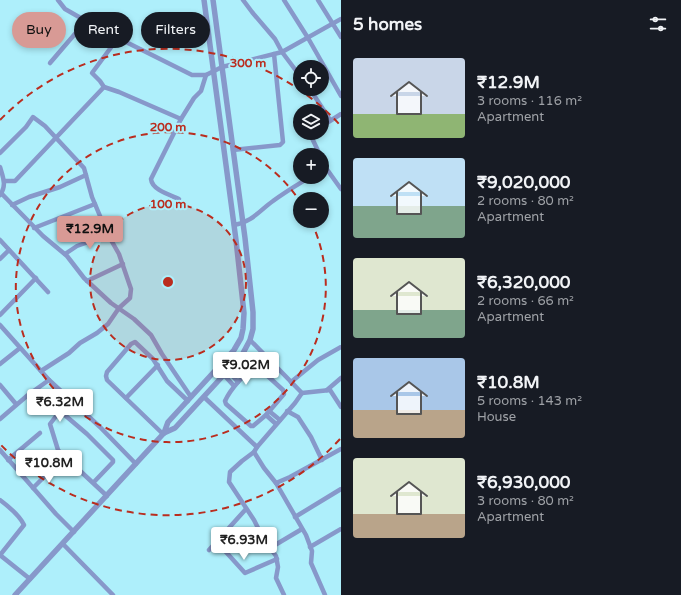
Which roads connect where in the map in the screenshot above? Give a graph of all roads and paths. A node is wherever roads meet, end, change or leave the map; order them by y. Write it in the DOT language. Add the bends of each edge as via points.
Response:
graph roads {
  1 [pos="58,0"];
  2 [pos="204,0"];
  3 [pos="213,0"];
  4 [pos="243,0"];
  5 [pos="284,0"];
  6 [pos="318,0"];
  7 [pos="74,14"];
  8 [pos="341,19"];
  9 [pos="333,24"];
  10 [pos="74,35"];
  11 [pos="341,37"];
  12 [pos="308,38"];
  13 [pos="133,46"];
  14 [pos="111,48"];
  15 [pos="282,52"];
  16 [pos="274,54"];
  17 [pos="50,63"];
  18 [pos="222,67"];
  19 [pos="293,67"];
  20 [pos="213,70"];
  21 [pos="206,75"];
  22 [pos="104,87"];
  23 [pos="315,96"];
  24 [pos="341,96"];
  25 [pos="341,114"];
  26 [pos="181,119"];
  27 [pos="330,120"];
  28 [pos="56,138"];
  29 [pos="233,150"];
  30 [pos="0,153"];
  31 [pos="0,167"];
  32 [pos="86,175"];
  33 [pos="329,175"];
  34 [pos="5,181"];
  35 [pos="299,184"];
  36 [pos="341,189"];
  37 [pos="1,195"];
  38 [pos="179,199"];
  39 [pos="95,204"];
  40 [pos="12,205"];
  41 [pos="243,223"];
  42 [pos="234,225"];
  43 [pos="34,228"];
  44 [pos="108,235"];
  45 [pos="0,240"];
  46 [pos="9,250"];
  47 [pos="65,254"];
  48 [pos="0,259"];
  49 [pos="122,264"];
  50 [pos="36,278"];
  51 [pos="87,280"];
  52 [pos="48,292"];
  53 [pos="119,308"];
  54 [pos="0,315"];
  55 [pos="1,327"];
  56 [pos="250,340"];
  57 [pos="341,347"];
  58 [pos="20,348"];
  59 [pos="0,364"];
  60 [pos="158,366"];
  61 [pos="41,371"];
  62 [pos="226,373"];
  63 [pos="341,378"];
  64 [pos="49,380"];
  65 [pos="238,382"];
  66 [pos="291,382"];
  67 [pos="0,385"];
  68 [pos="234,386"];
  69 [pos="327,391"];
  70 [pos="302,392"];
  71 [pos="204,397"];
  72 [pos="126,398"];
  73 [pos="190,399"];
  74 [pos="16,404"];
  75 [pos="341,407"];
  76 [pos="287,411"];
  77 [pos="267,413"];
  78 [pos="0,419"];
  79 [pos="278,422"];
  80 [pos="40,433"];
  81 [pos="164,434"];
  82 [pos="255,449"];
  83 [pos="341,449"];
  84 [pos="0,450"];
  85 [pos="8,460"];
  86 [pos="322,460"];
  87 [pos="136,464"];
  88 [pos="54,468"];
  89 [pos="93,483"];
  90 [pos="276,484"];
  91 [pos="33,488"];
  92 [pos="341,489"];
  93 [pos="107,496"];
  94 [pos="0,500"];
  95 [pos="246,509"];
  96 [pos="295,517"];
  97 [pos="302,529"];
  98 [pos="341,529"];
  99 [pos="74,532"];
  100 [pos="216,541"];
  101 [pos="63,544"];
  102 [pos="310,547"];
  103 [pos="270,548"];
  104 [pos="209,550"];
  105 [pos="0,555"];
  106 [pos="277,559"];
  107 [pos="30,579"];
  108 [pos="15,595"];
  109 [pos="113,595"];
  110 [pos="284,595"];
  111 [pos="325,595"];
  1 -- 7 [label="street" via="65,9"];
  2 -- 20 [label="street"];
  3 -- 18 [label="street"];
  4 -- 15 [label="street"];
  5 -- 12 [label="street"];
  6 -- 9 [label="street"];
  8 -- 9 [label="street"];
  9 -- 11 [label="street"];
  9 -- 12 [label="street"];
  10 -- 17 [label="street"];
  12 -- 15 [label="street"];
  12 -- 24 [label="street"];
  13 -- 21 [label="street" via="192,75"];
  14 -- 22 [label="street" via="92,73"];
  15 -- 16 [label="street"];
  15 -- 19 [label="street"];
  16 -- 18 [label="street"];
  16 -- 29 [label="street" via="283,142 280,145"];
  18 -- 20 [label="street"];
  18 -- 29 [label="street"];
  20 -- 21 [label="street"];
  20 -- 42 [label="street"];
  21 -- 26 [label="street" via="201,91"];
  22 -- 26 [label="street"];
  22 -- 28 [label="street"];
  23 -- 27 [label="street"];
  25 -- 27 [label="street"];
  26 -- 38 [label="street" via="151,179 154,187"];
  28 -- 30 [label="street" via="33,117"];
  28 -- 32 [label="street" via="84,168"];
  28 -- 34 [label="street" via="15,181"];
  29 -- 41 [label="street"];
  31 -- 34 [label="street"];
  32 -- 39 [label="street"];
  32 -- 40 [label="street"];
  33 -- 36 [label="street"];
  34 -- 37 [label="street"];
  35 -- 41 [label="street"];
  37 -- 40 [label="street"];
  39 -- 43 [label="street"];
  39 -- 44 [label="street"];
  40 -- 43 [label="street"];
  41 -- 42 [label="street"];
  41 -- 56 [label="street" via="253,312"];
  42 -- 73 [label="street" via="244,313 242,334 234,350"];
  43 -- 47 [label="street"];
  44 -- 47 [label="street" via="77,246"];
  44 -- 49 [label="street"];
  45 -- 46 [label="street"];
  46 -- 48 [label="street"];
  46 -- 50 [label="street"];
  47 -- 51 [label="street"];
  49 -- 51 [label="street"];
  49 -- 53 [label="street" via="130,289 130,298"];
  50 -- 52 [label="street"];
  50 -- 54 [label="street"];
  51 -- 53 [label="street"];
  53 -- 61 [label="street" via="108,324 97,333"];
  53 -- 73 [label="street" via="151,335"];
  55 -- 58 [label="street"];
  56 -- 62 [label="street" via="242,355"];
  56 -- 66 [label="street"];
  57 -- 66 [label="street" via="318,360"];
  58 -- 59 [label="street"];
  58 -- 61 [label="street"];
  60 -- 72 [label="street"];
  60 -- 72 [label="street" via="144,349 135,342 131,344 106,376"];
  60 -- 73 [label="street" via="168,381"];
  61 -- 64 [label="street"];
  62 -- 65 [label="street"];
  62 -- 68 [label="street"];
  62 -- 71 [label="street"];
  63 -- 69 [label="street"];
  64 -- 74 [label="street"];
  64 -- 87 [label="street"];
  65 -- 68 [label="street"];
  65 -- 77 [label="street" via="256,367 283,390 284,394"];
  66 -- 70 [label="street"];
  67 -- 74 [label="street"];
  68 -- 77 [label="street" via="225,400 226,404 251,426"];
  69 -- 70 [label="street"];
  69 -- 75 [label="street" via="330,390"];
  70 -- 76 [label="street"];
  71 -- 81 [label="street" via="175,428"];
  71 -- 82 [label="street"];
  72 -- 81 [label="street"];
  73 -- 81 [label="street" via="168,422"];
  74 -- 78 [label="street"];
  76 -- 79 [label="street"];
  76 -- 86 [label="street" via="298,418"];
  77 -- 79 [label="street"];
  79 -- 82 [label="street"];
  80 -- 85 [label="street"];
  81 -- 87 [label="street"];
  82 -- 90 [label="street" via="264,468"];
  82 -- 95 [label="street" via="230,472 230,482"];
  83 -- 86 [label="street"];
  84 -- 85 [label="street"];
  85 -- 91 [label="street"];
  86 -- 90 [label="street"];
  87 -- 93 [label="street"];
  88 -- 91 [label="street"];
  89 -- 89 [label="street" via="58,450 50,424 60,411 113,460"];
  89 -- 93 [label="street"];
  90 -- 96 [label="street"];
  91 -- 99 [label="street"];
  92 -- 96 [label="street"];
  93 -- 99 [label="street"];
  94 -- 105 [label="street" via="17,515 24,526"];
  95 -- 100 [label="street"];
  95 -- 103 [label="street"];
  96 -- 97 [label="street"];
  97 -- 102 [label="street"];
  97 -- 103 [label="street"];
  98 -- 102 [label="street"];
  99 -- 101 [label="street"];
  100 -- 104 [label="street"];
  100 -- 106 [label="street" via="245,573"];
  101 -- 107 [label="street"];
  101 -- 109 [label="street"];
  102 -- 111 [label="street" via="311,563"];
  103 -- 106 [label="street"];
  105 -- 107 [label="street"];
  106 -- 110 [label="street" via="276,578"];
  107 -- 108 [label="street"];
}
